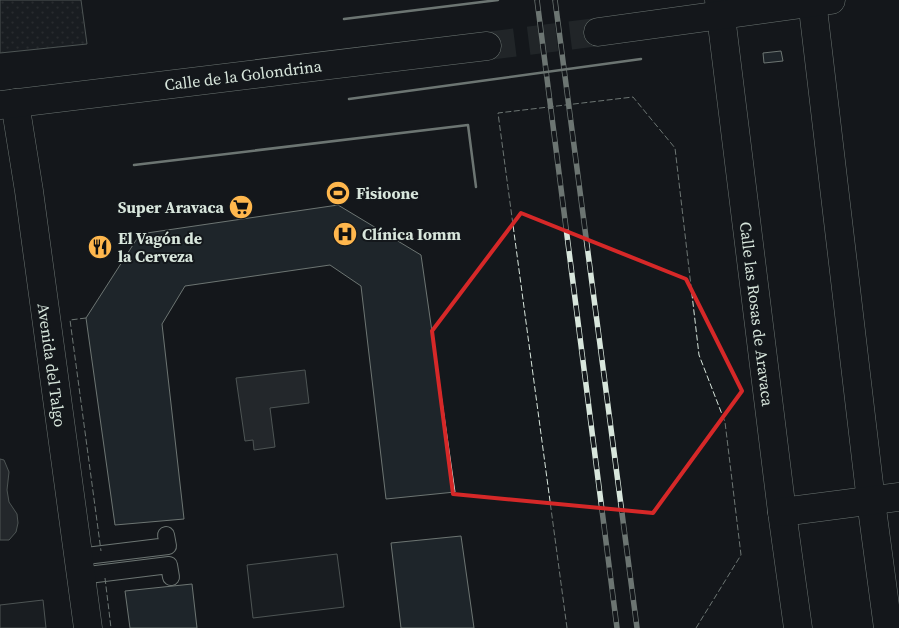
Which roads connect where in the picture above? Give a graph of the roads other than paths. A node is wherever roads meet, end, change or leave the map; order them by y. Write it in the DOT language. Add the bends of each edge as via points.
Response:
graph roads {
  1 [pos="818,1"];
  2 [pos="720,7"];
  3 [pos="598,32"];
  4 [pos="487,46"];
  5 [pos="8,104"];
  6 [pos="899,497"];
  7 [pos="871,501"];
  8 [pos="782,512"];
  9 [pos="166,536"];
  10 [pos="79,567"];
  11 [pos="170,577"];
  12 [pos="88,628"];
  13 [pos="798,628"];
  14 [pos="888,628"];
  1 -- 2 [label="street"];
  1 -- 7 [label="street"];
  2 -- 3 [label="street"];
  2 -- 8 [label="street, Calle las Rosas de Aravaca"];
  4 -- 5 [label="street, Calle de la Golondrina"];
  5 -- 10 [label="street, Avenida del Talgo" via="29,190"];
  6 -- 7 [label="street"];
  7 -- 8 [label="street"];
  7 -- 14 [label="street"];
  8 -- 13 [label="street, Calle las Rosas de Aravaca"];
  9 -- 10 [label="lane" via="168,546"];
  10 -- 11 [label="lane" via="169,565"];
  10 -- 12 [label="street, Avenida del Talgo"];
}
